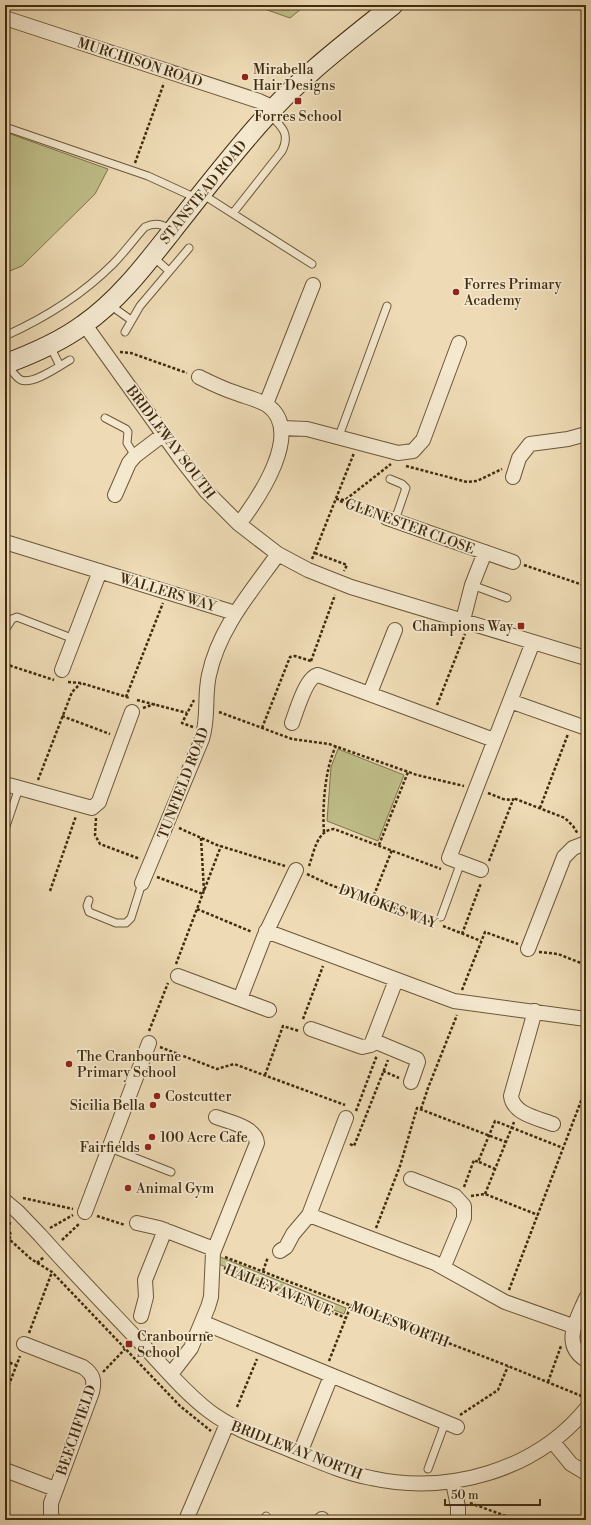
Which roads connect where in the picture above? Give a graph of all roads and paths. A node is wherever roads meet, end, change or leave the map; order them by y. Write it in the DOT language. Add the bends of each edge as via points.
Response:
graph roads {
  1 [pos="393,5"];
  2 [pos="5,18"];
  3 [pos="168,72"];
  4 [pos="271,111"];
  5 [pos="5,127"];
  6 [pos="133,171"];
  7 [pos="200,197"];
  8 [pos="233,213"];
  9 [pos="172,231"];
  10 [pos="189,248"];
  11 [pos="152,256"];
  12 [pos="312,264"];
  13 [pos="169,271"];
  14 [pos="313,286"];
  15 [pos="108,304"];
  16 [pos="387,306"];
  17 [pos="131,320"];
  18 [pos="85,325"];
  19 [pos="125,332"];
  20 [pos="5,336"];
  21 [pos="459,342"];
  22 [pos="49,345"];
  23 [pos="109,359"];
  24 [pos="70,360"];
  25 [pos="6,364"];
  26 [pos="60,366"];
  27 [pos="199,377"];
  28 [pos="266,404"];
  29 [pos="105,418"];
  30 [pos="282,428"];
  31 [pos="164,434"];
  32 [pos="586,434"];
  33 [pos="339,436"];
  34 [pos="358,442"];
  35 [pos="135,456"];
  36 [pos="519,458"];
  37 [pos="386,460"];
  38 [pos="400,464"];
  39 [pos="513,477"];
  40 [pos="390,479"];
  41 [pos="115,496"];
  42 [pos="336,499"];
  43 [pos="391,519"];
  44 [pos="239,524"];
  45 [pos="5,542"];
  46 [pos="484,552"];
  47 [pos="314,553"];
  48 [pos="278,554"];
  49 [pos="513,562"];
  50 [pos="308,570"];
  51 [pos="100,571"];
  52 [pos="344,572"];
  53 [pos="472,585"];
  54 [pos="586,586"];
  55 [pos="167,592"];
  56 [pos="336,592"];
  57 [pos="507,598"];
  58 [pos="235,614"];
  59 [pos="467,621"];
  60 [pos="5,630"];
  61 [pos="395,630"];
  62 [pos="74,639"];
  63 [pos="533,642"];
  64 [pos="586,658"];
  65 [pos="311,661"];
  66 [pos="5,664"];
  67 [pos="314,675"];
  68 [pos="62,678"];
  69 [pos="81,683"];
  70 [pos="370,693"];
  71 [pos="126,697"];
  72 [pos="510,701"];
  73 [pos="206,707"];
  74 [pos="132,712"];
  75 [pos="187,713"];
  76 [pos="62,716"];
  77 [pos="433,717"];
  78 [pos="292,723"];
  79 [pos="572,723"];
  80 [pos="262,728"];
  81 [pos="586,728"];
  82 [pos="122,738"];
  83 [pos="494,740"];
  84 [pos="336,746"];
  85 [pos="408,772"];
  86 [pos="5,784"];
  87 [pos="19,788"];
  88 [pos="476,788"];
  89 [pos="33,792"];
  90 [pos="85,807"];
  91 [pos="540,808"];
  92 [pos="168,823"];
  93 [pos="5,829"];
  94 [pos="324,832"];
  95 [pos="201,838"];
  96 [pos="584,843"];
  97 [pos="379,845"];
  98 [pos="221,846"];
  99 [pos="392,850"];
  100 [pos="459,868"];
  101 [pos="481,870"];
  102 [pos="301,872"];
  103 [pos="147,873"];
  104 [pos="50,891"];
  105 [pos="204,893"];
  106 [pos="89,900"];
  107 [pos="372,900"];
  108 [pos="197,909"];
  109 [pos="441,917"];
  110 [pos="485,932"];
  111 [pos="265,934"];
  112 [pos="481,941"];
  113 [pos="528,949"];
  114 [pos="328,954"];
  115 [pos="174,974"];
  116 [pos="396,980"];
  117 [pos="240,999"];
  118 [pos="460,1002"];
  119 [pos="269,1010"];
  120 [pos="536,1011"];
  121 [pos="586,1019"];
  122 [pos="311,1029"];
  123 [pos="149,1043"];
  124 [pos="382,1045"];
  125 [pos="265,1075"];
  126 [pos="411,1082"];
  127 [pos="586,1088"];
  128 [pos="421,1109"];
  129 [pos="519,1110"];
  130 [pos="352,1114"];
  131 [pos="216,1117"];
  132 [pos="553,1124"];
  133 [pos="512,1128"];
  134 [pos="489,1136"];
  135 [pos="338,1140"];
  136 [pos="506,1142"];
  137 [pos="110,1148"];
  138 [pos="563,1148"];
  139 [pos="478,1162"];
  140 [pos="495,1169"];
  141 [pos="171,1172"];
  142 [pos="411,1179"];
  143 [pos="484,1194"];
  144 [pos="460,1200"];
  145 [pos="5,1201"];
  146 [pos="18,1212"];
  147 [pos="85,1212"];
  148 [pos="309,1215"];
  149 [pos="538,1215"];
  150 [pos="5,1222"];
  151 [pos="137,1223"];
  152 [pos="9,1225"];
  153 [pos="33,1228"];
  154 [pos="165,1230"];
  155 [pos="9,1239"];
  156 [pos="371,1239"];
  157 [pos="5,1243"];
  158 [pos="59,1243"];
  159 [pos="280,1251"];
  160 [pos="213,1255"];
  161 [pos="44,1256"];
  162 [pos="37,1263"];
  163 [pos="444,1266"];
  164 [pos="586,1298"];
  165 [pos="505,1302"];
  166 [pos="351,1305"];
  167 [pos="141,1316"];
  168 [pos="346,1318"];
  169 [pos="209,1325"];
  170 [pos="573,1326"];
  171 [pos="560,1340"];
  172 [pos="24,1344"];
  173 [pos="262,1347"];
  174 [pos="125,1349"];
  175 [pos="586,1360"];
  176 [pos="5,1361"];
  177 [pos="16,1365"];
  178 [pos="508,1366"];
  179 [pos="171,1374"];
  180 [pos="328,1374"];
  181 [pos="94,1381"];
  182 [pos="548,1382"];
  183 [pos="586,1398"];
  184 [pos="238,1407"];
  185 [pos="586,1409"];
  186 [pos="227,1424"];
  187 [pos="450,1425"];
  188 [pos="221,1438"];
  189 [pos="553,1442"];
  190 [pos="300,1454"];
  191 [pos="428,1469"];
  192 [pos="5,1470"];
  193 [pos="586,1473"];
  194 [pos="453,1482"];
  195 [pos="55,1489"];
  196 [pos="456,1498"];
  197 [pos="53,1520"];
  198 [pos="186,1520"];
  199 [pos="458,1520"];
  200 [pos="517,1520"];
  1 -- 4 [label="street, STANSTEAD ROAD" via="317,67"];
  2 -- 3 [label="street, MURCHISON ROAD"];
  3 -- 4 [label="street, MURCHISON ROAD" via="259,101"];
  3 -- 6 [label="path"];
  4 -- 7 [label="street, STANSTEAD ROAD"];
  4 -- 8 [label="lane" via="283,129 286,143"];
  5 -- 6 [label="lane"];
  6 -- 7 [label="lane"];
  7 -- 8 [label="lane"];
  7 -- 9 [label="street, STANSTEAD ROAD"];
  8 -- 12 [label="lane" via="244,223"];
  9 -- 11 [label="street, STANSTEAD ROAD"];
  9 -- 20 [label="lane" via="158,224 145,227 113,264 80,293 48,315"];
  10 -- 13 [label="lane"];
  11 -- 13 [label="lane"];
  11 -- 15 [label="street, STANSTEAD ROAD"];
  13 -- 17 [label="lane" via="147,296"];
  14 -- 28 [label="street"];
  15 -- 17 [label="lane"];
  15 -- 18 [label="street, STANSTEAD ROAD"];
  16 -- 33 [label="lane"];
  17 -- 19 [label="lane"];
  18 -- 22 [label="street, STANSTEAD ROAD"];
  18 -- 23 [label="street, BRIDLEWAY SOUTH"];
  21 -- 34 [label="street" via="423,440 417,448 408,453 398,453"];
  22 -- 25 [label="street, STANSTEAD ROAD"];
  22 -- 26 [label="lane"];
  23 -- 27 [label="path" via="126,351"];
  23 -- 31 [label="street, BRIDLEWAY SOUTH"];
  24 -- 26 [label="lane"];
  25 -- 26 [label="lane" via="19,379 26,382 35,380"];
  27 -- 28 [label="street"];
  28 -- 30 [label="street" via="279,418"];
  29 -- 35 [label="lane" via="126,429 126,443"];
  30 -- 33 [label="street" via="307,429"];
  30 -- 44 [label="street" via="276,457 266,485"];
  31 -- 35 [label="street"];
  31 -- 44 [label="street, BRIDLEWAY SOUTH" via="206,491"];
  32 -- 36 [label="street" via="530,444"];
  33 -- 34 [label="street"];
  34 -- 42 [label="path, GLENESTER CLOSE"];
  35 -- 41 [label="street"];
  36 -- 38 [label="path" via="472,482 462,482"];
  36 -- 39 [label="street"];
  37 -- 42 [label="path" via="393,462 345,500"];
  40 -- 43 [label="lane" via="406,488"];
  42 -- 43 [label="path, GLENESTER CLOSE"];
  42 -- 47 [label="path, GLENESTER CLOSE"];
  43 -- 46 [label="street, GLENESTER CLOSE"];
  44 -- 48 [label="street, BRIDLEWAY SOUTH"];
  45 -- 51 [label="street, WALLERS WAY"];
  46 -- 49 [label="street, GLENESTER CLOSE"];
  46 -- 53 [label="street, GLENESTER CLOSE"];
  47 -- 50 [label="path, GLENESTER CLOSE"];
  47 -- 52 [label="path" via="347,565"];
  48 -- 50 [label="street, BRIDLEWAY SOUTH"];
  48 -- 58 [label="street, TUNFIELD ROAD"];
  49 -- 54 [label="path"];
  50 -- 59 [label="street, BRIDLEWAY SOUTH" via="351,587"];
  51 -- 55 [label="street, WALLERS WAY"];
  51 -- 62 [label="street"];
  53 -- 57 [label="lane"];
  53 -- 59 [label="street, GLENESTER CLOSE"];
  55 -- 58 [label="street, WALLERS WAY"];
  55 -- 71 [label="path"];
  56 -- 65 [label="path"];
  58 -- 73 [label="street, TUNFIELD ROAD" via="225,630 214,659 207,683"];
  59 -- 63 [label="street, BRIDLEWAY SOUTH"];
  59 -- 77 [label="path"];
  60 -- 62 [label="lane" via="12,619 17,617"];
  61 -- 70 [label="street"];
  62 -- 68 [label="street"];
  63 -- 64 [label="street, BRIDLEWAY SOUTH"];
  63 -- 72 [label="street"];
  65 -- 67 [label="path"];
  65 -- 80 [label="path" via="290,657"];
  66 -- 68 [label="path"];
  67 -- 70 [label="street" via="322,675"];
  67 -- 78 [label="street" via="306,687"];
  68 -- 69 [label="path"];
  69 -- 71 [label="path"];
  69 -- 76 [label="path" via="72,692"];
  70 -- 77 [label="street"];
  71 -- 75 [label="path"];
  72 -- 79 [label="street"];
  72 -- 83 [label="street"];
  73 -- 80 [label="path"];
  73 -- 92 [label="street, TUNFIELD ROAD" via="206,725 202,739"];
  74 -- 82 [label="street"];
  76 -- 82 [label="path"];
  76 -- 89 [label="path"];
  77 -- 83 [label="street"];
  79 -- 81 [label="street"];
  79 -- 91 [label="path"];
  80 -- 84 [label="path" via="292,739"];
  82 -- 90 [label="street" via="99,802"];
  83 -- 88 [label="street"];
  84 -- 85 [label="path"];
  84 -- 94 [label="path" via="329,764"];
  85 -- 88 [label="path"];
  85 -- 97 [label="path"];
  86 -- 87 [label="street"];
  87 -- 89 [label="street"];
  87 -- 93 [label="lane"];
  88 -- 91 [label="path" via="503,800 513,798"];
  88 -- 100 [label="street" via="449,858"];
  89 -- 90 [label="street"];
  90 -- 103 [label="path" via="97,821 95,835 100,844"];
  90 -- 104 [label="path"];
  91 -- 96 [label="path" via="568,820"];
  92 -- 95 [label="path, DYMOKES WAY"];
  92 -- 103 [label="street, TUNFIELD ROAD"];
  94 -- 97 [label="path" via="338,829"];
  94 -- 102 [label="path"];
  95 -- 98 [label="path, DYMOKES WAY"];
  95 -- 105 [label="path"];
  96 -- 113 [label="street" via="568,851 560,863"];
  97 -- 99 [label="path"];
  98 -- 102 [label="path, DYMOKES WAY"];
  98 -- 105 [label="path"];
  99 -- 100 [label="path"];
  99 -- 107 [label="path"];
  100 -- 101 [label="street"];
  100 -- 109 [label="lane"];
  102 -- 107 [label="path, DYMOKES WAY"];
  102 -- 111 [label="street"];
  103 -- 105 [label="path"];
  103 -- 106 [label="lane" via="131,918 126,923 116,923 89,912"];
  105 -- 108 [label="path"];
  107 -- 112 [label="path, DYMOKES WAY"];
  108 -- 111 [label="path"];
  108 -- 115 [label="path"];
  110 -- 112 [label="path"];
  111 -- 114 [label="street"];
  111 -- 117 [label="street"];
  112 -- 118 [label="path"];
  114 -- 116 [label="street"];
  114 -- 125 [label="path" via="299,1031 283,1026"];
  115 -- 117 [label="street"];
  115 -- 123 [label="path" via="144,1042"];
  116 -- 118 [label="street"];
  116 -- 124 [label="street"];
  117 -- 119 [label="street"];
  118 -- 120 [label="street"];
  118 -- 128 [label="path"];
  120 -- 121 [label="street"];
  120 -- 129 [label="street" via="511,1096 513,1104"];
  122 -- 124 [label="street" via="362,1047"];
  123 -- 125 [label="path" via="217,1069 234,1064"];
  123 -- 137 [label="street"];
  124 -- 126 [label="street" via="417,1059"];
  124 -- 130 [label="path"];
  124 -- 135 [label="path" via="354,1146"];
  125 -- 130 [label="path"];
  127 -- 138 [label="path"];
  128 -- 134 [label="path"];
  128 -- 156 [label="path" via="417,1108 400,1166"];
  129 -- 132 [label="street"];
  129 -- 133 [label="path"];
  130 -- 135 [label="street"];
  131 -- 160 [label="street" via="251,1132 257,1143"];
  133 -- 134 [label="path" via="495,1121"];
  133 -- 136 [label="path"];
  133 -- 138 [label="path"];
  134 -- 136 [label="path"];
  134 -- 139 [label="path"];
  135 -- 148 [label="street"];
  136 -- 140 [label="path"];
  137 -- 141 [label="lane"];
  137 -- 147 [label="street"];
  138 -- 149 [label="path"];
  139 -- 140 [label="path"];
  139 -- 144 [label="path" via="474,1160"];
  140 -- 143 [label="path"];
  142 -- 144 [label="street"];
  143 -- 144 [label="path"];
  143 -- 149 [label="path"];
  144 -- 163 [label="street" via="465,1209 464,1218"];
  145 -- 146 [label="street, BRIDLEWAY NORTH"];
  146 -- 152 [label="path"];
  146 -- 153 [label="street, BRIDLEWAY NORTH"];
  147 -- 153 [label="path" via="70,1216 57,1226 45,1230"];
  147 -- 158 [label="path" via="85,1217"];
  148 -- 156 [label="street"];
  148 -- 159 [label="street" via="286,1247"];
  149 -- 165 [label="path"];
  150 -- 152 [label="path"];
  151 -- 154 [label="street"];
  152 -- 155 [label="path"];
  153 -- 179 [label="street, BRIDLEWAY NORTH"];
  154 -- 160 [label="street"];
  154 -- 167 [label="street" via="145,1280 146,1297"];
  155 -- 157 [label="path"];
  155 -- 162 [label="path"];
  156 -- 163 [label="street"];
  160 -- 166 [label="path, MOLESWORTH"];
  160 -- 168 [label="path, HAILEY AVENUE"];
  160 -- 179 [label="street" via="208,1307 191,1348"];
  161 -- 162 [label="path"];
  162 -- 174 [label="path" via="52,1272"];
  163 -- 165 [label="street"];
  164 -- 170 [label="street"];
  165 -- 170 [label="street"];
  166 -- 168 [label="path"];
  166 -- 178 [label="path, MOLESWORTH"];
  168 -- 180 [label="path"];
  169 -- 173 [label="street"];
  170 -- 175 [label="street" via="574,1346"];
  171 -- 182 [label="path" via="561,1346"];
  172 -- 181 [label="street, BEECHFIELD" via="83,1367 89,1371"];
  173 -- 180 [label="street"];
  173 -- 184 [label="path"];
  174 -- 181 [label="path"];
  174 -- 188 [label="path" via="180,1406"];
  176 -- 177 [label="path"];
  178 -- 182 [label="path, MOLESWORTH"];
  178 -- 187 [label="path" via="498,1390"];
  179 -- 186 [label="street, BRIDLEWAY NORTH" via="193,1397"];
  180 -- 187 [label="street"];
  180 -- 190 [label="street"];
  181 -- 195 [label="street, BEECHFIELD"];
  182 -- 183 [label="path, MOLESWORTH"];
  185 -- 189 [label="street, BRIDLEWAY NORTH"];
  186 -- 188 [label="street"];
  186 -- 190 [label="street, BRIDLEWAY NORTH"];
  187 -- 191 [label="lane"];
  188 -- 198 [label="street"];
  189 -- 193 [label="street" via="571,1464"];
  189 -- 194 [label="street, BRIDLEWAY NORTH" via="513,1464"];
  190 -- 194 [label="street, BRIDLEWAY NORTH" via="354,1474 388,1482"];
  192 -- 195 [label="street, BEECHFIELD"];
  194 -- 196 [label="street"];
  195 -- 197 [label="street, BEECHFIELD" via="50,1510"];
  196 -- 199 [label="street"];
  196 -- 200 [label="path"];
}
